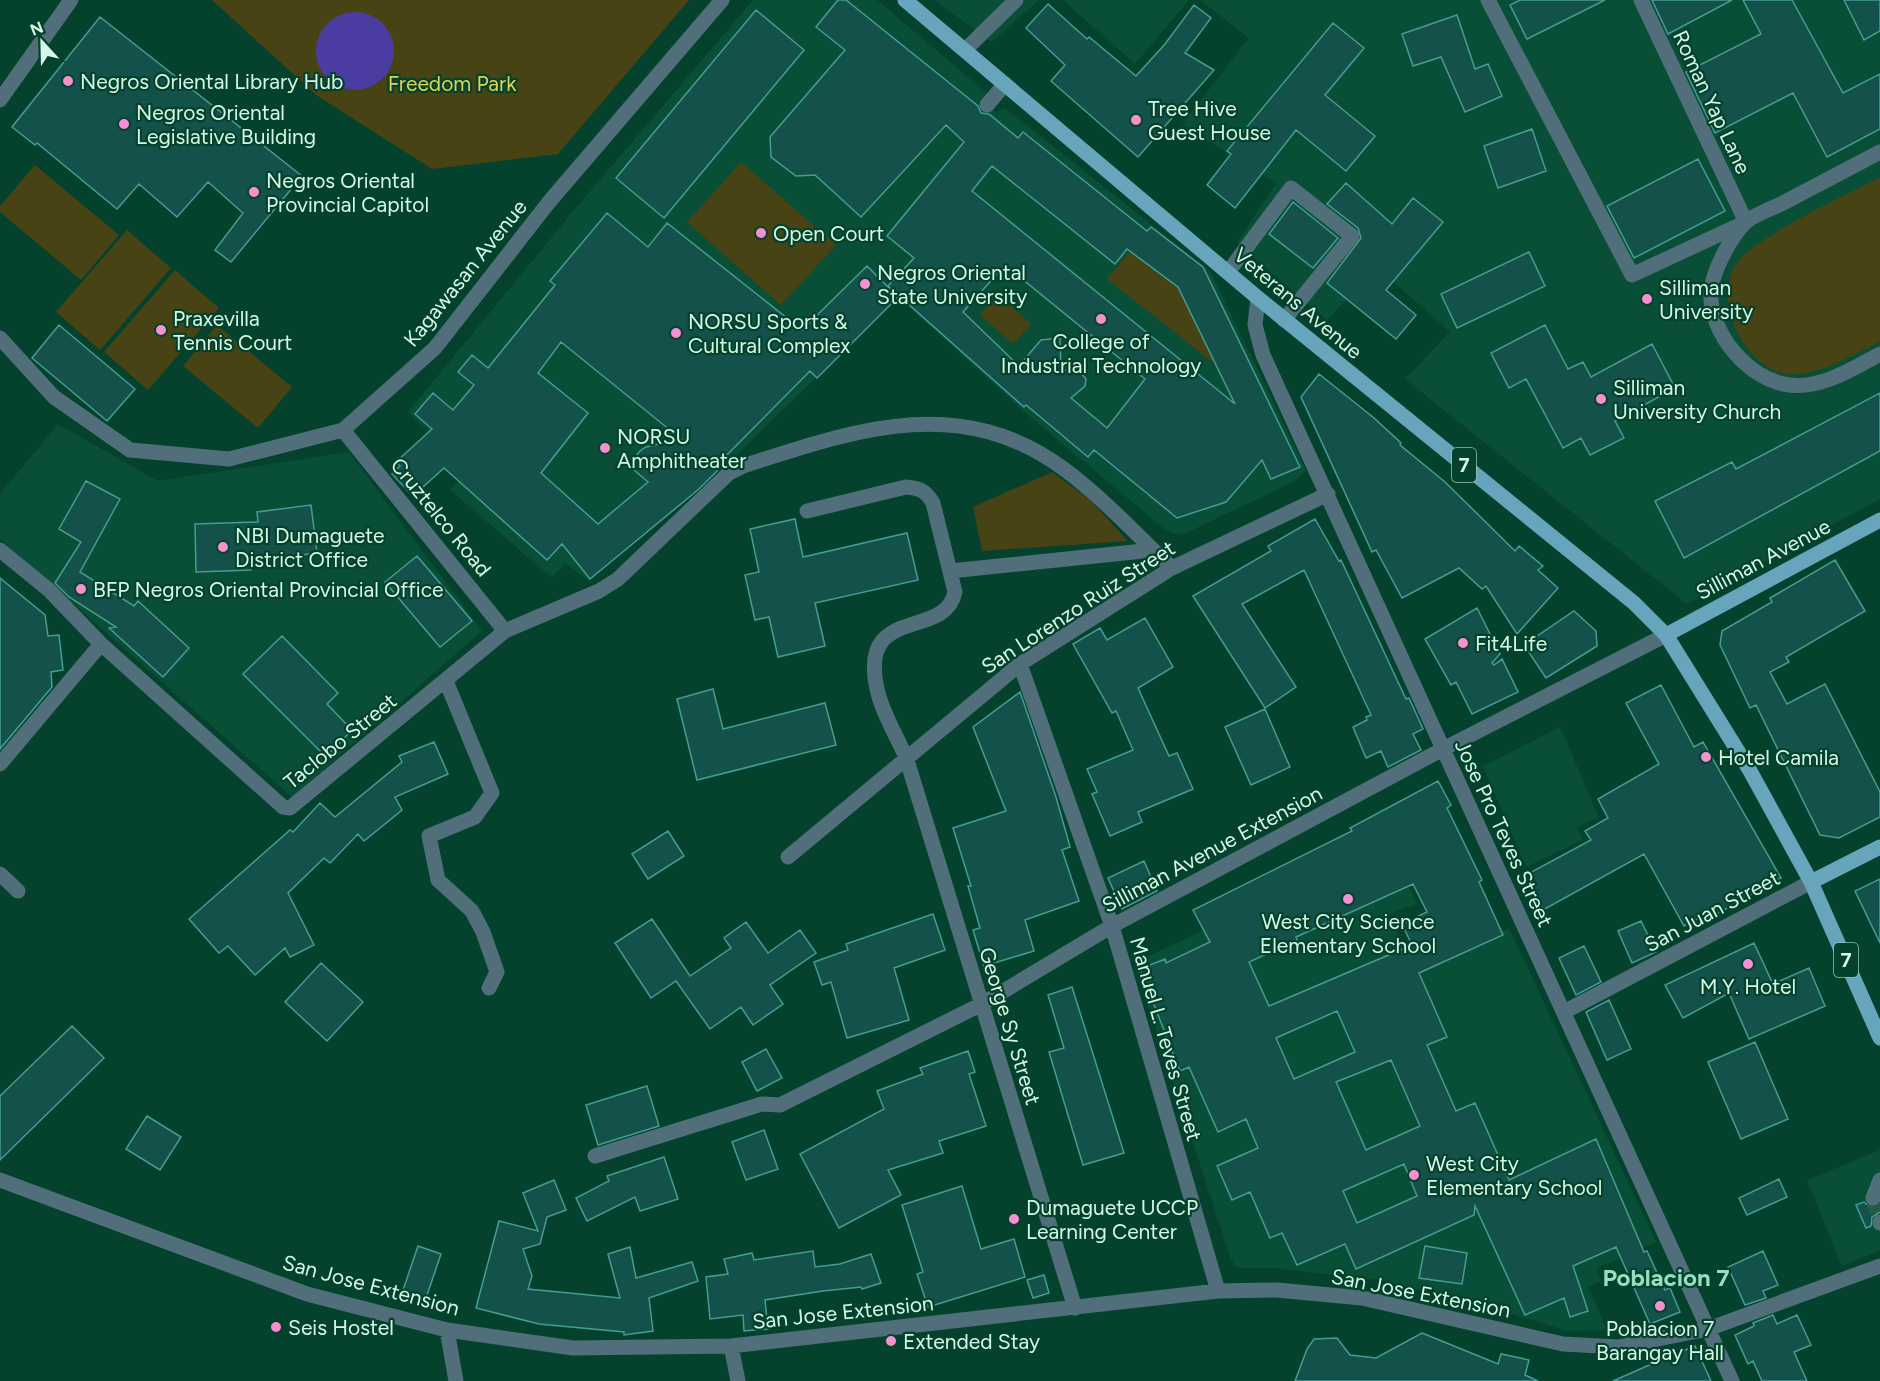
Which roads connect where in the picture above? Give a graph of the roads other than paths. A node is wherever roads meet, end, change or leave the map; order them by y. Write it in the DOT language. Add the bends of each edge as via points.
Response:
graph roads {
  1 [pos="71,0"];
  2 [pos="722,0"];
  3 [pos="905,0"];
  4 [pos="1016,0"];
  5 [pos="1488,0"];
  6 [pos="1641,0"];
  7 [pos="965,50"];
  8 [pos="1005,84"];
  9 [pos="0,100"];
  10 [pos="987,105"];
  11 [pos="1880,152"];
  12 [pos="1746,222"];
  13 [pos="1228,272"];
  14 [pos="1258,298"];
  15 [pos="1284,320"];
  16 [pos="0,338"];
  17 [pos="1880,354"];
  18 [pos="344,430"];
  19 [pos="1328,494"];
  20 [pos="807,511"];
  21 [pos="1880,520"];
  22 [pos="0,550"];
  23 [pos="1153,550"];
  24 [pos="1172,568"];
  25 [pos="950,572"];
  26 [pos="505,631"];
  27 [pos="1666,635"];
  28 [pos="101,644"];
  29 [pos="1020,664"];
  30 [pos="446,681"];
  31 [pos="1443,749"];
  32 [pos="906,757"];
  33 [pos="0,765"];
  34 [pos="1880,847"];
  35 [pos="788,856"];
  36 [pos="0,874"];
  37 [pos="1811,882"];
  38 [pos="18,891"];
  39 [pos="1112,926"];
  40 [pos="489,988"];
  41 [pos="982,1004"];
  42 [pos="1564,1012"];
  43 [pos="1879,1031"];
  44 [pos="595,1156"];
  45 [pos="0,1180"];
  46 [pos="1880,1180"];
  47 [pos="1873,1198"];
  48 [pos="1880,1266"];
  49 [pos="1218,1291"];
  50 [pos="1075,1308"];
  51 [pos="1708,1329"];
  52 [pos="447,1330"];
  53 [pos="731,1346"];
  54 [pos="456,1381"];
  55 [pos="738,1381"];
  56 [pos="1732,1381"];
  1 -- 9 [label="street"];
  2 -- 18 [label="street, Kagawasan Avenue" via="549,202 435,348"];
  3 -- 7 [label="main road, Veterans Avenue / 7"];
  4 -- 7 [label="street"];
  5 -- 12 [label="street" via="1632,275"];
  6 -- 12 [label="street, Roman Yap Lane"];
  7 -- 8 [label="main road, Veterans Avenue / 7"];
  8 -- 10 [label="street"];
  8 -- 13 [label="main road, Veterans Avenue / 7"];
  11 -- 12 [label="street"];
  12 -- 17 [label="street" via="1716,267 1711,292 1713,310 1728,344 1749,366 1767,378 1791,386 1838,376"];
  13 -- 14 [label="main road, Veterans Avenue / 7"];
  13 -- 15 [label="street" via="1291,188 1352,236"];
  14 -- 15 [label="main road, Veterans Avenue / 7"];
  14 -- 19 [label="street, Jose Pro Teves Street" via="1255,325 1263,355"];
  15 -- 27 [label="main road, Veterans Avenue / 7" via="1634,603"];
  16 -- 18 [label="street, Kagawasan Avenue" via="54,397 130,450 229,459"];
  18 -- 26 [label="street, Cruztelco Road"];
  19 -- 24 [label="street, San Lorenzo Ruiz Street"];
  19 -- 31 [label="street, Jose Pro Teves Street"];
  20 -- 25 [label="street, George Sy Street" via="906,487 917,488 927,493 933,503"];
  21 -- 27 [label="main road, Silliman Avenue"];
  22 -- 28 [label="street" via="50,590"];
  23 -- 24 [label="street, Taclobo Street"];
  23 -- 25 [label="street"];
  23 -- 26 [label="street, Taclobo Street" via="1065,470 1006,435 956,424 905,424 833,437 729,473 618,579"];
  24 -- 29 [label="street, San Lorenzo Ruiz Street"];
  25 -- 32 [label="street, George Sy Street" via="955,592 949,608 939,616 889,633 876,659 878,692"];
  26 -- 30 [label="street, Taclobo Street"];
  27 -- 31 [label="street, Silliman Avenue Extension"];
  27 -- 37 [label="main road, 7" via="1727,732"];
  28 -- 30 [label="street, Taclobo Street" via="283,807 290,808"];
  28 -- 33 [label="street"];
  29 -- 32 [label="street, San Lorenzo Ruiz Street"];
  29 -- 39 [label="street, Manuel L. Teves Street"];
  30 -- 40 [label="street" via="492,793 475,817 429,836 438,880 472,910 483,932 497,972"];
  31 -- 39 [label="street, Silliman Avenue Extension"];
  31 -- 42 [label="street, Jose Pro Teves Street"];
  32 -- 35 [label="street, San Lorenzo Ruiz Street"];
  32 -- 41 [label="street, George Sy Street"];
  34 -- 37 [label="main road, San Juan Street"];
  36 -- 38 [label="street"];
  37 -- 42 [label="street, San Juan Street"];
  37 -- 43 [label="main road, 7"];
  39 -- 41 [label="street, Silliman Avenue Extension"];
  39 -- 49 [label="street, Manuel L. Teves Street"];
  41 -- 44 [label="street, Silliman Avenue Extension" via="780,1105 762,1104"];
  41 -- 50 [label="street, George Sy Street"];
  42 -- 51 [label="street, Jose Pro Teves Street"];
  45 -- 52 [label="street, San Jose Extension" via="307,1294"];
  46 -- 47 [label="street"];
  48 -- 51 [label="street, San Jose Extension"];
  49 -- 50 [label="street, San Jose Extension"];
  49 -- 51 [label="street, San Jose Extension" via="1277,1290 1362,1298 1563,1344 1618,1347"];
  50 -- 53 [label="street, San Jose Extension"];
  51 -- 56 [label="street, Jose Pro Teves Street"];
  52 -- 53 [label="street, San Jose Extension" via="573,1348"];
  52 -- 54 [label="street"];
  53 -- 55 [label="street"];
}
